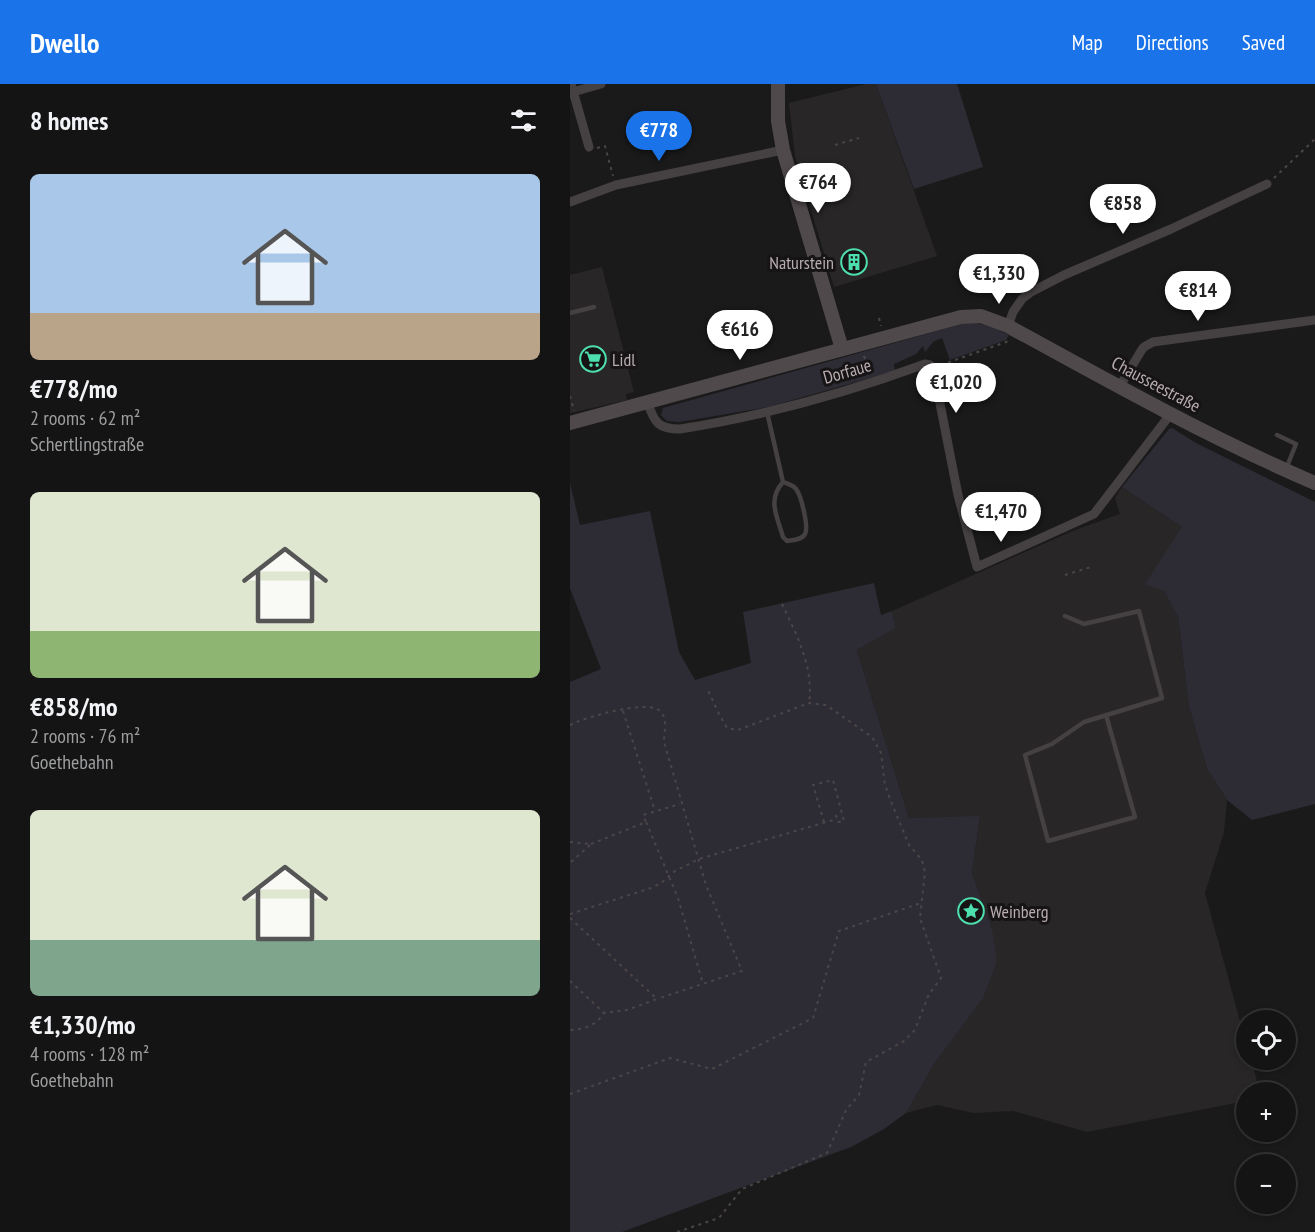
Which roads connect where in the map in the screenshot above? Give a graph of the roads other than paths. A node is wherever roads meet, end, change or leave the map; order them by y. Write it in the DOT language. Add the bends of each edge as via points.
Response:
graph roads {
  1 [pos="601,84"];
  2 [pos="778,84"];
  3 [pos="572,95"];
  4 [pos="589,147"];
  5 [pos="783,150"];
  6 [pos="1267,184"];
  7 [pos="570,202"];
  8 [pos="594,307"];
  9 [pos="570,313"];
  10 [pos="981,316"];
  11 [pos="1315,320"];
  12 [pos="1011,327"];
  13 [pos="842,349"];
  14 [pos="1120,386"];
  15 [pos="648,403"];
  16 [pos="767,411"];
  17 [pos="1170,412"];
  18 [pos="572,419"];
  19 [pos="1277,435"];
  20 [pos="1286,471"];
  21 [pos="783,482"];
  22 [pos="1315,483"];
  23 [pos="1065,616"];
  24 [pos="1106,715"];
  1 -- 3 [label="street"];
  2 -- 5 [label="street"];
  3 -- 4 [label="street"];
  5 -- 7 [label="street" via="615,185"];
  5 -- 13 [label="street"];
  6 -- 12 [label="street" via="1031,292 1013,312"];
  8 -- 9 [label="lane"];
  10 -- 12 [label="street, Chausseestraße"];
  10 -- 13 [label="street, Dorfaue" via="961,317"];
  11 -- 14 [label="street" via="1153,342 1140,351"];
  12 -- 14 [label="street, Chausseestraße"];
  13 -- 15 [label="street, Dorfaue"];
  14 -- 17 [label="street, Chausseestraße"];
  15 -- 16 [label="street, Dorfaue" via="659,425 667,429"];
  15 -- 18 [label="street, Dorfaue"];
  16 -- 17 [label="street, Dorfaue" via="930,365 977,567 1094,514"];
  16 -- 21 [label="lane"];
  17 -- 20 [label="street, Chausseestraße"];
  19 -- 20 [label="lane" via="1296,444"];
  20 -- 22 [label="street, Chausseestraße"];
  21 -- 21 [label="lane" via="794,486 800,495 806,527 801,538 787,541 773,498"];
  23 -- 24 [label="lane" via="1084,624 1139,611 1161,698"];
  24 -- 24 [label="lane" via="1084,722 1052,744 1025,755 1048,841 1135,817"];
}
